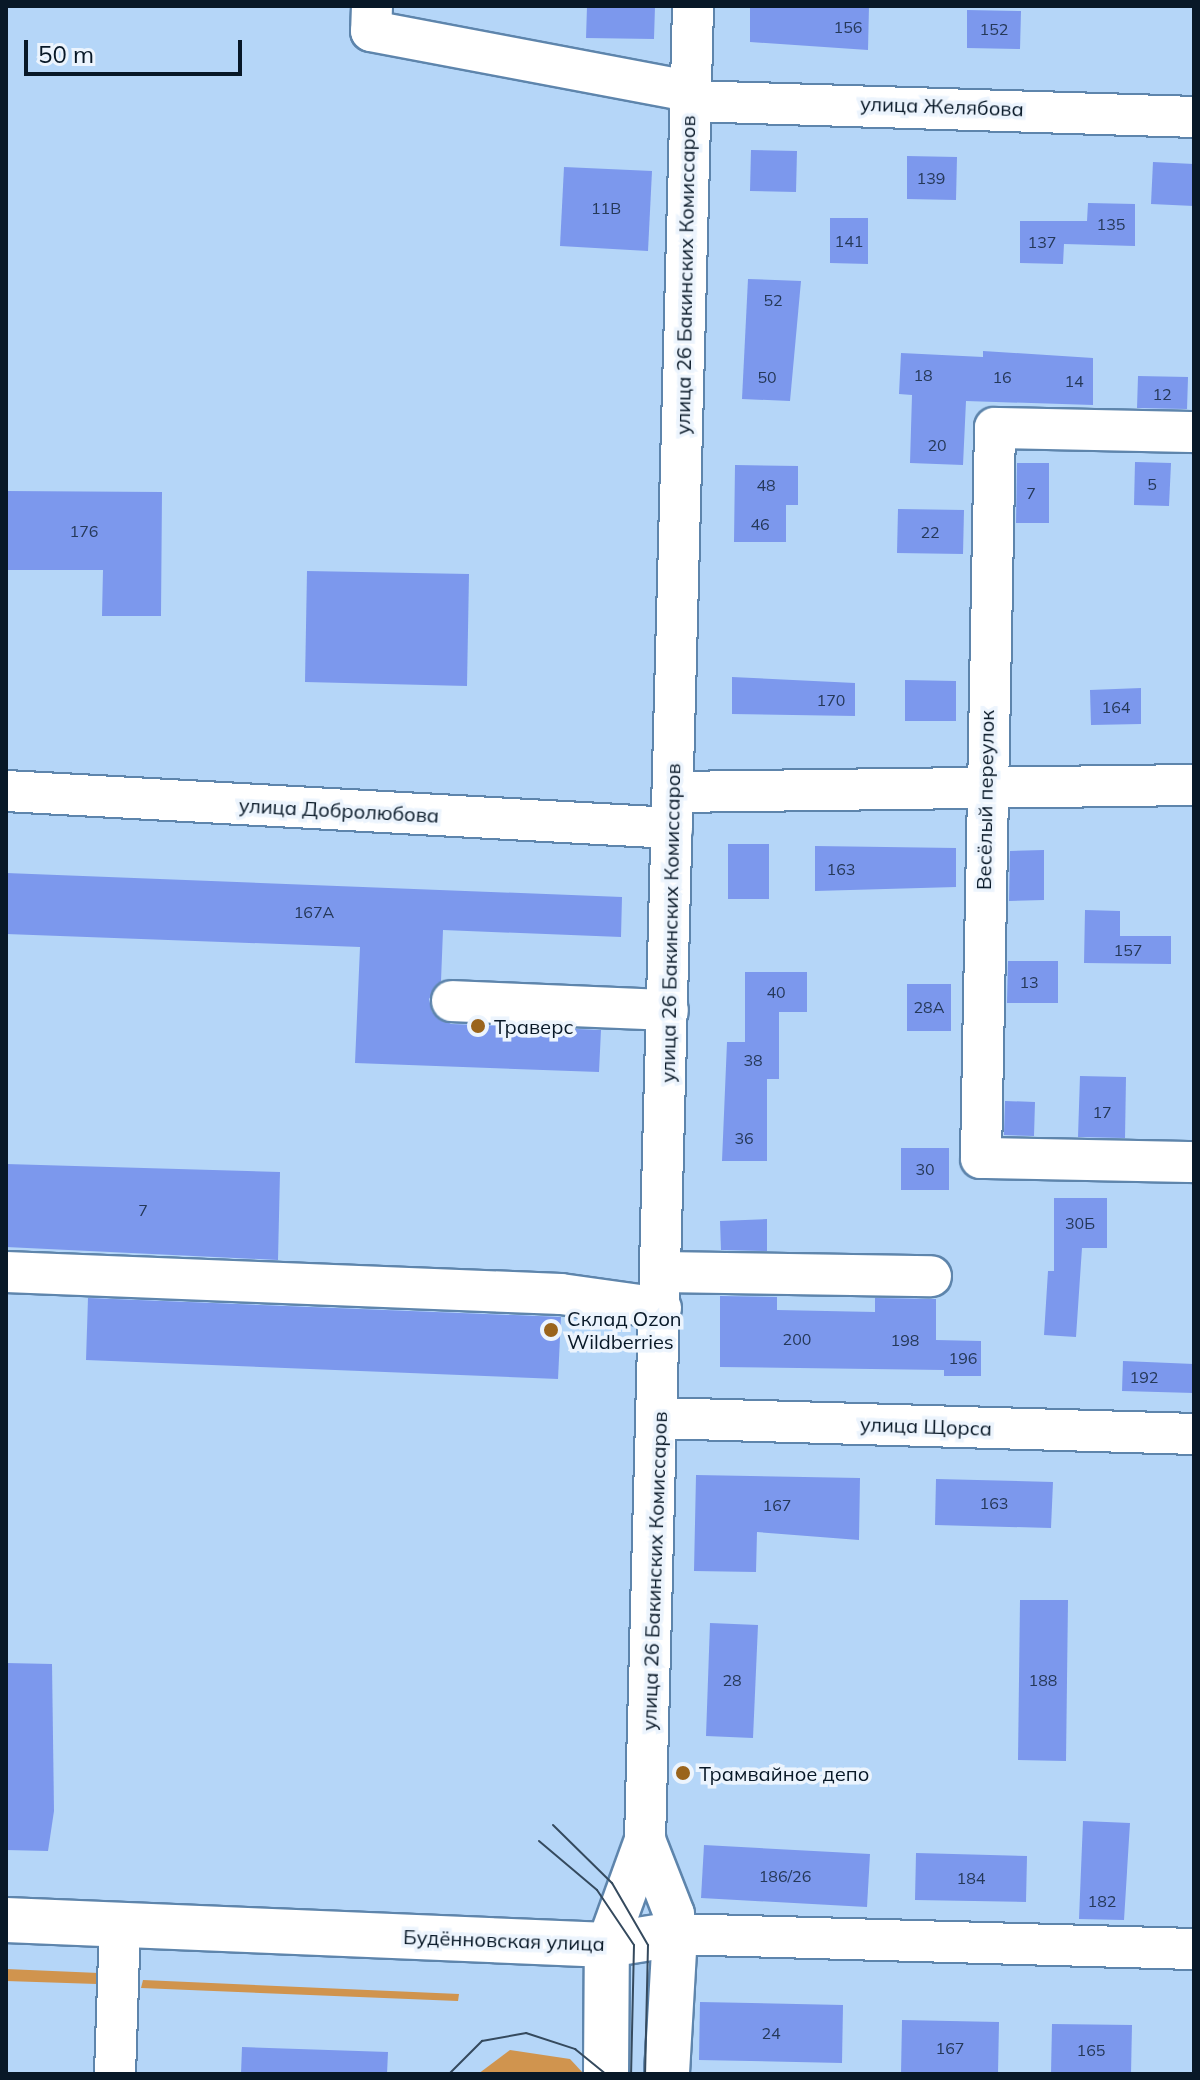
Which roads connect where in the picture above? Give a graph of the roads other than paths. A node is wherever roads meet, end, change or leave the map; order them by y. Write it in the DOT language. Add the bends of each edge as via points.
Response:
graph roads {
  1 [pos="372,6"];
  2 [pos="693,6"];
  3 [pos="690,96"];
  4 [pos="1194,117"];
  5 [pos="1194,432"];
  6 [pos="1194,785"];
  7 [pos="985,788"];
  8 [pos="6,791"];
  9 [pos="673,810"];
  10 [pos="452,1001"];
  11 [pos="668,1010"];
  12 [pos="1194,1162"];
  13 [pos="6,1272"];
  14 [pos="931,1276"];
  15 [pos="662,1290"];
  16 [pos="659,1418"];
  17 [pos="1194,1434"];
  18 [pos="645,1840"];
  19 [pos="6,1920"];
  20 [pos="120,1925"];
  21 [pos="675,1934"];
  22 [pos="607,1945"];
  23 [pos="1194,1949"];
  24 [pos="115,2074"];
  25 [pos="606,2074"];
  26 [pos="667,2074"];
  1 -- 3 [label="street, улица Желябова" via="371,31"];
  2 -- 3 [label="street, улица 26 Бакинских Комиссаров"];
  3 -- 4 [label="street, улица Желябова"];
  3 -- 9 [label="street, улица 26 Бакинских Комиссаров"];
  5 -- 7 [label="street, Весёлый переулок" via="995,428"];
  6 -- 7 [label="street, улица Добролюбова"];
  7 -- 9 [label="street, улица Добролюбова"];
  7 -- 12 [label="street, Весёлый переулок" via="981,1158"];
  8 -- 9 [label="street, улица Добролюбова"];
  9 -- 11 [label="street, улица 26 Бакинских Комиссаров"];
  10 -- 11 [label="street"];
  11 -- 15 [label="street, улица 26 Бакинских Комиссаров"];
  13 -- 15 [label="street" via="561,1294"];
  14 -- 15 [label="street"];
  15 -- 16 [label="street, улица 26 Бакинских Комиссаров"];
  16 -- 17 [label="street, улица Щорса"];
  16 -- 18 [label="street, улица 26 Бакинских Комиссаров"];
  18 -- 21 [label="street, улица 26 Бакинских Комиссаров" via="674,1914"];
  18 -- 22 [label="street, улица 26 Бакинских Комиссаров"];
  19 -- 20 [label="main road, Будённовская улица"];
  20 -- 22 [label="main road, Будённовская улица"];
  20 -- 24 [label="street"];
  21 -- 22 [label="main road, Будённовская улица"];
  21 -- 23 [label="street, Будённовская улица"];
  21 -- 26 [label="main road, улица 26 Бакинских Комиссаров"];
  22 -- 25 [label="main road, улица 26 Бакинских Комиссаров"];
}
